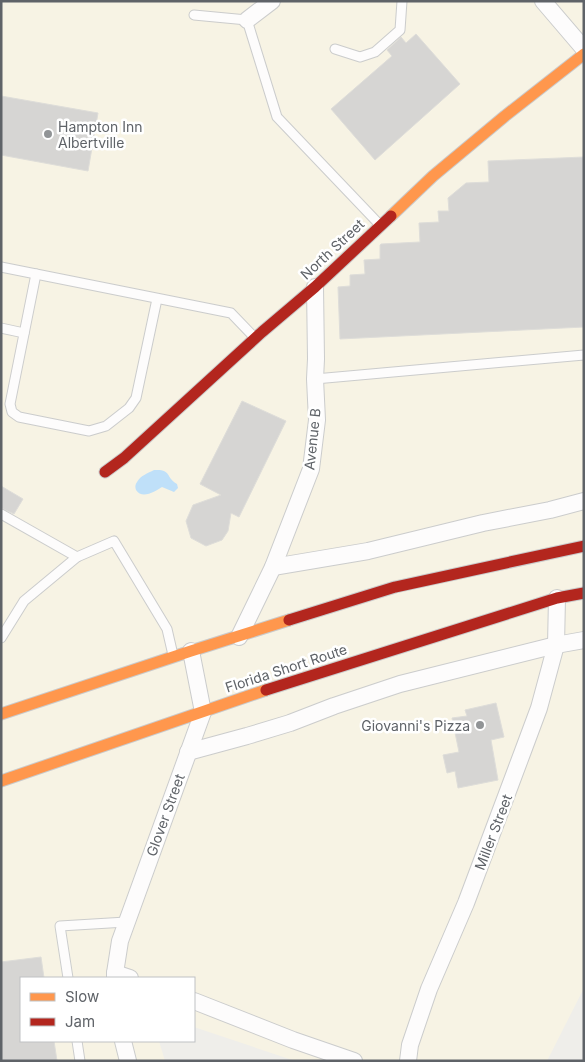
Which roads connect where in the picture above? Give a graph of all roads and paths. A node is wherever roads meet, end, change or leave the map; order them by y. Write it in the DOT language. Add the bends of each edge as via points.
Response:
graph roads {
  1 [pos="272,1"];
  2 [pos="402,1"];
  3 [pos="543,1"];
  4 [pos="194,15"];
  5 [pos="247,20"];
  6 [pos="335,49"];
  7 [pos="584,49"];
  8 [pos="584,54"];
  9 [pos="380,226"];
  10 [pos="1,268"];
  11 [pos="36,274"];
  12 [pos="315,286"];
  13 [pos="157,299"];
  14 [pos="1,328"];
  15 [pos="24,333"];
  16 [pos="255,338"];
  17 [pos="584,356"];
  18 [pos="315,379"];
  19 [pos="105,472"];
  20 [pos="584,501"];
  21 [pos="1,514"];
  22 [pos="584,546"];
  23 [pos="77,557"];
  24 [pos="272,567"];
  25 [pos="584,592"];
  26 [pos="557,598"];
  27 [pos="239,637"];
  28 [pos="1,638"];
  29 [pos="584,640"];
  30 [pos="556,645"];
  31 [pos="192,652"];
  32 [pos="174,657"];
  33 [pos="203,712"];
  34 [pos="1,714"];
  35 [pos="188,752"];
  36 [pos="1,781"];
  37 [pos="126,922"];
  38 [pos="120,976"];
  39 [pos="68,977"];
  40 [pos="195,1001"];
  41 [pos="77,1042"];
  42 [pos="123,1042"];
  43 [pos="80,1061"];
  44 [pos="128,1061"];
  45 [pos="354,1061"];
  46 [pos="408,1061"];
  1 -- 5 [label="street"];
  2 -- 6 [label="lane" via="400,30 375,52 360,57"];
  3 -- 7 [label="street"];
  4 -- 5 [label="lane"];
  5 -- 9 [label="lane" via="277,117"];
  8 -- 9 [label="main road, North Street" via="433,176"];
  9 -- 12 [label="main road, North Street"];
  10 -- 11 [label="lane"];
  11 -- 13 [label="lane"];
  11 -- 15 [label="lane"];
  12 -- 16 [label="main road, North Street"];
  12 -- 18 [label="street, Avenue B"];
  13 -- 15 [label="lane" via="136,398 129,408 106,426 89,431 12,412 10,404"];
  13 -- 16 [label="lane" via="231,313"];
  14 -- 15 [label="lane"];
  16 -- 19 [label="main road, North Street"];
  17 -- 18 [label="lane"];
  18 -- 24 [label="street, Avenue B" via="317,420 311,469"];
  20 -- 24 [label="street" via="368,551"];
  21 -- 23 [label="lane"];
  22 -- 27 [label="main road" via="395,587"];
  23 -- 28 [label="lane" via="24,601"];
  23 -- 32 [label="lane" via="114,541 167,629"];
  24 -- 27 [label="street, Avenue B"];
  25 -- 26 [label="main road, Florida Short Route"];
  26 -- 30 [label="street, Miller Street"];
  26 -- 33 [label="main road, Florida Short Route" via="299,678"];
  27 -- 31 [label="main road"];
  29 -- 30 [label="street"];
  30 -- 35 [label="street" via="400,684 290,723"];
  30 -- 46 [label="street, Miller Street" via="524,751 429,989 410,1045"];
  31 -- 32 [label="main road"];
  31 -- 33 [label="street"];
  32 -- 34 [label="main road"];
  33 -- 35 [label="street, Glover Street"];
  33 -- 36 [label="main road, Florida Short Route"];
  35 -- 37 [label="street, Glover Street"];
  37 -- 38 [label="street, Glover Street" via="120,941"];
  37 -- 39 [label="lane" via="60,926"];
  40 -- 45 [label="street"];
  41 -- 43 [label="lane"];
  42 -- 44 [label="street"];
}
